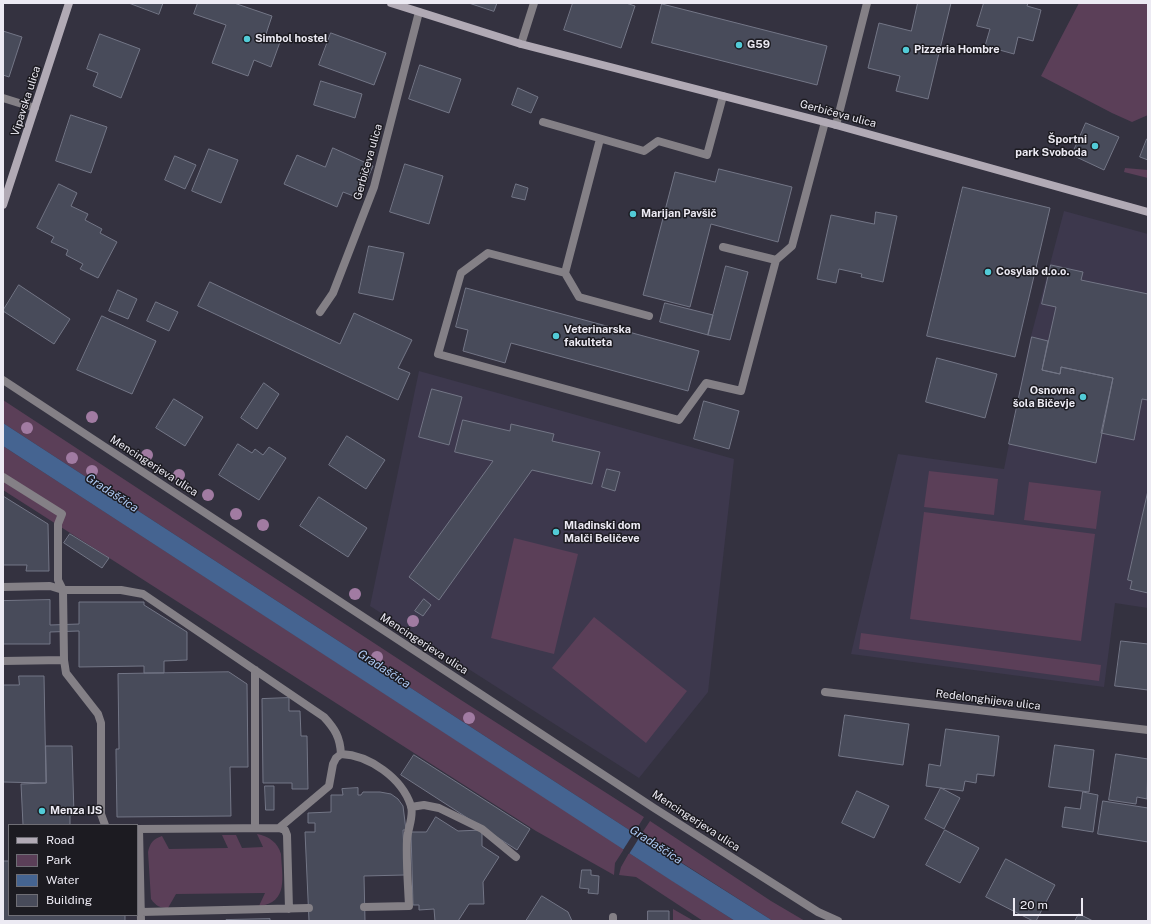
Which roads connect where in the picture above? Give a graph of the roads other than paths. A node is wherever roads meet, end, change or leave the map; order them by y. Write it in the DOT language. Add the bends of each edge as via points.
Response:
graph roads {
  1 [pos="69,3"];
  2 [pos="391,3"];
  3 [pos="534,3"];
  4 [pos="867,3"];
  5 [pos="419,12"];
  6 [pos="521,44"];
  7 [pos="723,96"];
  8 [pos="3,98"];
  9 [pos="35,108"];
  10 [pos="543,122"];
  11 [pos="825,122"];
  12 [pos="836,125"];
  13 [pos="600,139"];
  14 [pos="3,205"];
  15 [pos="1148,212"];
  16 [pos="723,247"];
  17 [pos="776,260"];
  18 [pos="565,273"];
  19 [pos="320,312"];
  20 [pos="649,316"];
  21 [pos="3,380"];
  22 [pos="3,477"];
  23 [pos="3,587"];
  24 [pos="63,590"];
  25 [pos="64,660"];
  26 [pos="3,661"];
  27 [pos="255,670"];
  28 [pos="825,692"];
  29 [pos="1148,730"];
  30 [pos="341,754"];
  31 [pos="411,807"];
  32 [pos="105,824"];
  33 [pos="255,828"];
  34 [pos="279,828"];
  35 [pos="138,829"];
  36 [pos="516,857"];
  37 [pos="364,907"];
  38 [pos="309,908"];
  39 [pos="289,909"];
  40 [pos="141,912"];
  41 [pos="141,921"];
  42 [pos="838,921"];
  1 -- 9 [label="street, Vipavska ulica"];
  2 -- 5 [label="street, Gerbičeva ulica"];
  3 -- 6 [label="street"];
  4 -- 12 [label="street"];
  5 -- 6 [label="street, Gerbičeva ulica"];
  5 -- 19 [label="street, Gerbičeva ulica" via="374,187 332,293"];
  6 -- 7 [label="street, Gerbičeva ulica"];
  7 -- 11 [label="street, Gerbičeva ulica"];
  7 -- 13 [label="street" via="706,155 658,141 644,151"];
  8 -- 9 [label="street"];
  9 -- 14 [label="street, Vipavska ulica"];
  10 -- 13 [label="street"];
  11 -- 12 [label="street, Gerbičeva ulica"];
  11 -- 17 [label="street" via="792,246"];
  12 -- 15 [label="street, Gerbičeva ulica"];
  13 -- 18 [label="street"];
  16 -- 17 [label="street"];
  17 -- 18 [label="street" via="742,391 706,383 679,420 438,354 461,273 488,253"];
  18 -- 20 [label="street" via="579,297"];
  21 -- 42 [label="street, Mencingerjeva ulica" via="647,803 818,912"];
  22 -- 24 [label="street" via="62,514 58,524 58,580"];
  23 -- 24 [label="street" via="50,586"];
  24 -- 25 [label="street"];
  24 -- 27 [label="street" via="121,590 143,594"];
  25 -- 26 [label="street"];
  25 -- 32 [label="street" via="66,673 100,718 101,814"];
  27 -- 30 [label="street" via="324,717 335,730"];
  27 -- 33 [label="street"];
  28 -- 29 [label="street, Redelonghijeva ulica"];
  30 -- 31 [label="street" via="357,756 379,767 401,788"];
  30 -- 34 [label="street" via="333,764 329,786"];
  31 -- 36 [label="street" via="424,805 439,808 482,829"];
  31 -- 37 [label="street" via="407,838 408,906"];
  33 -- 34 [label="street"];
  33 -- 35 [label="street"];
  34 -- 39 [label="street" via="285,830 287,835"];
  35 -- 40 [label="street"];
  38 -- 39 [label="street"];
  39 -- 40 [label="street"];
  40 -- 41 [label="street"];
}
